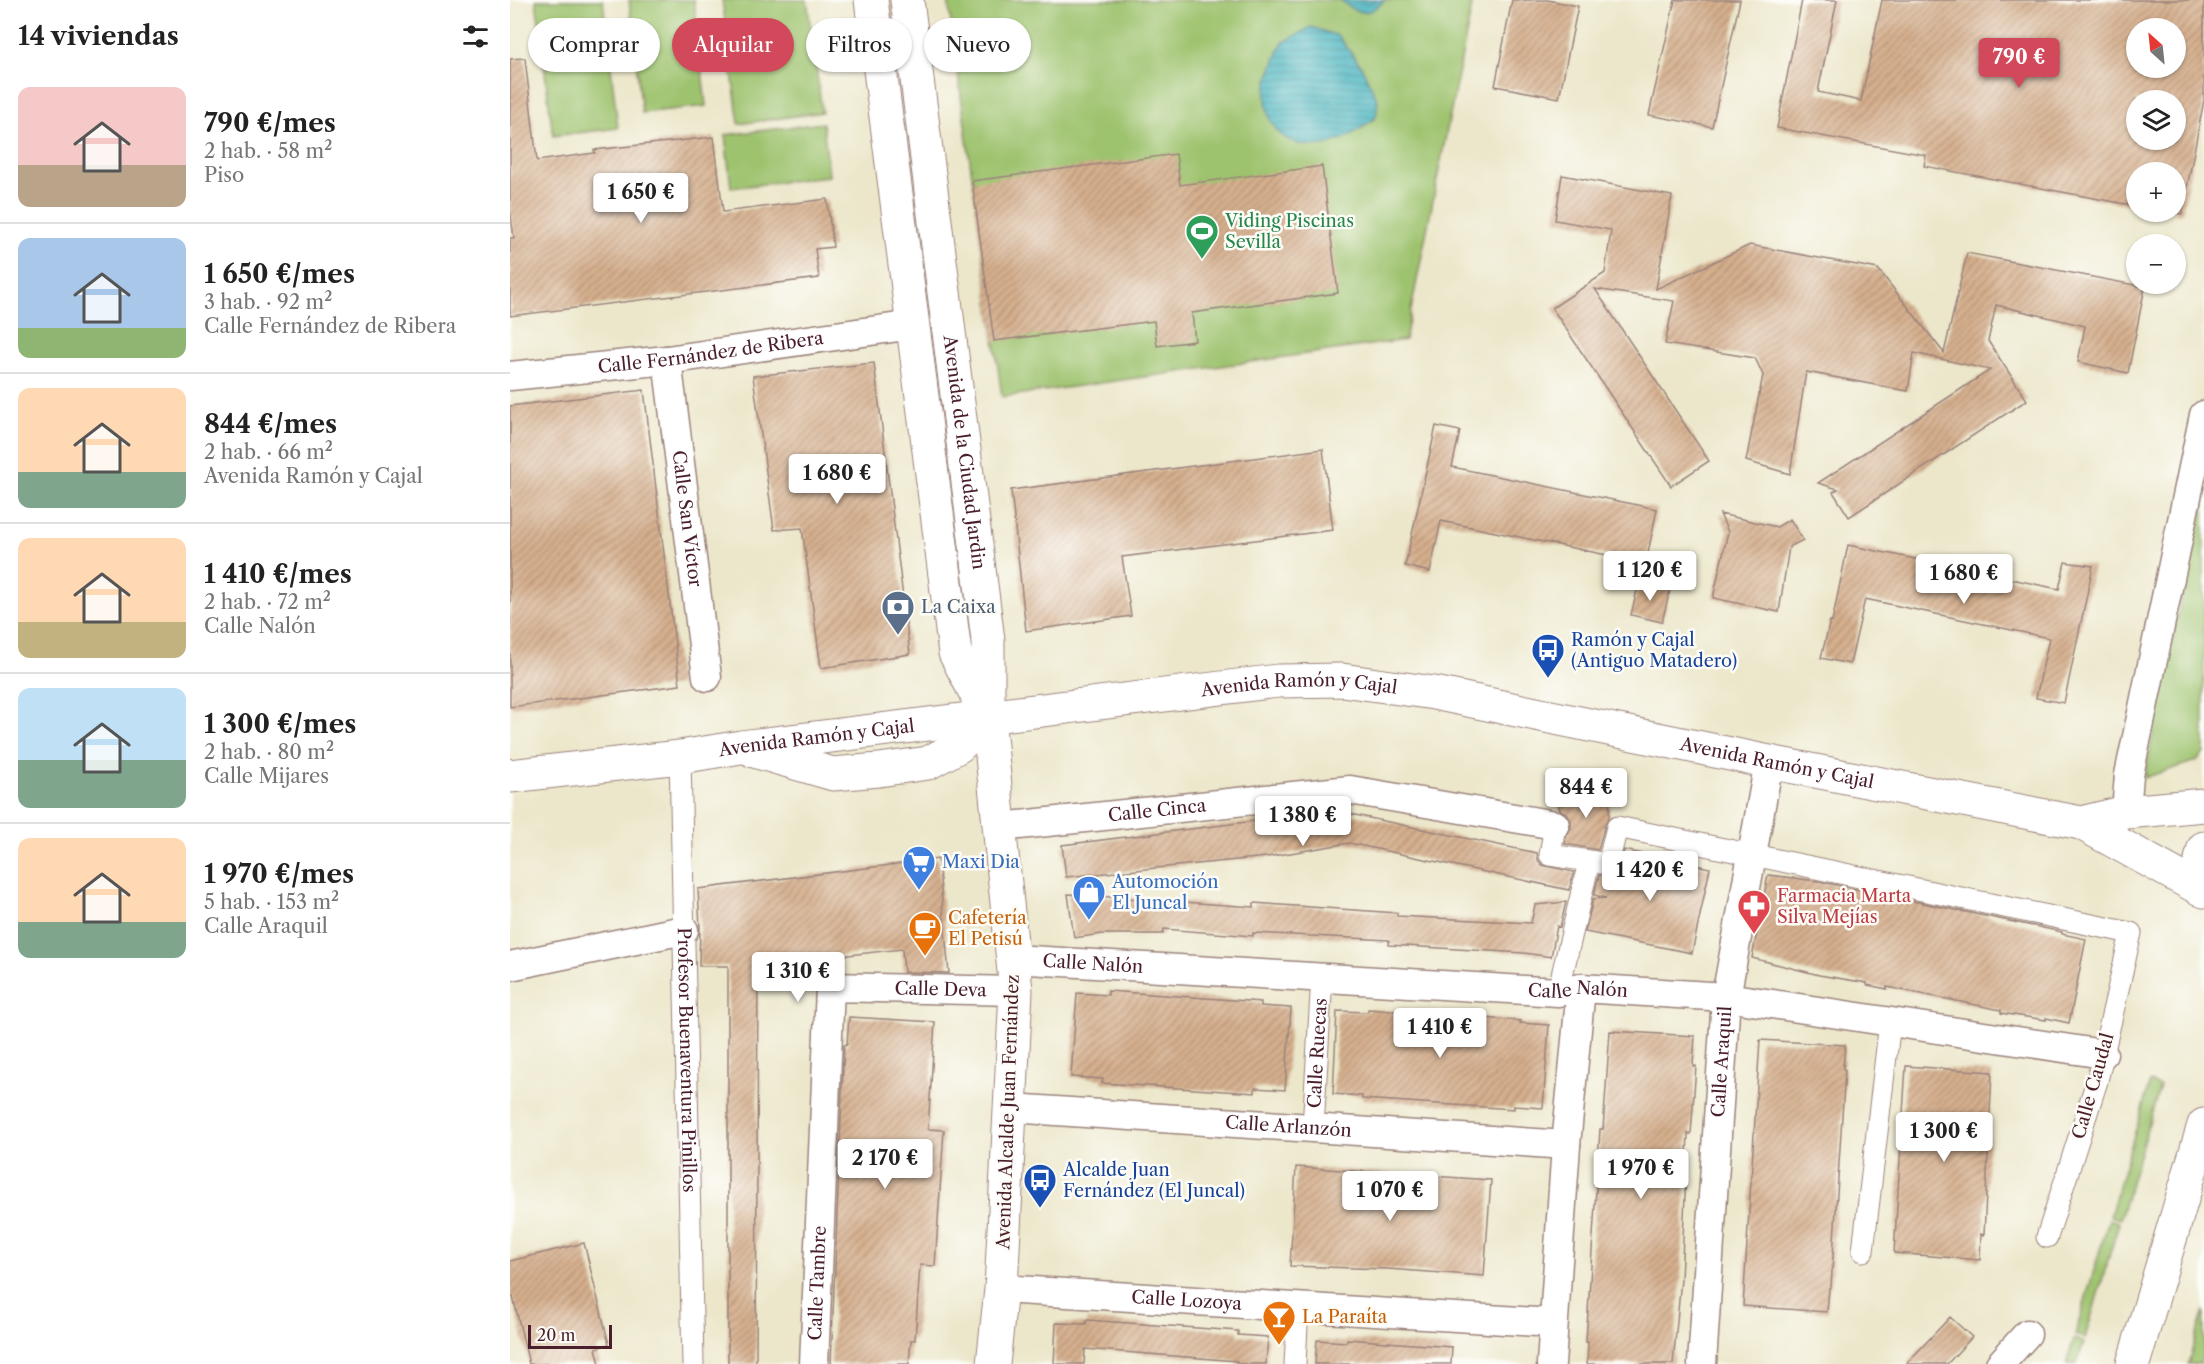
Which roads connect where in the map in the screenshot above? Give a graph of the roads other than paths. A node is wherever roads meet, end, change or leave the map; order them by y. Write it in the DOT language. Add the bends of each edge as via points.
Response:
graph roads {
  1 [pos="871,0"];
  2 [pos="907,0"];
  3 [pos="913,325"];
  4 [pos="667,360"];
  5 [pos="510,376"];
  6 [pos="2204,415"];
  7 [pos="707,678"];
  8 [pos="988,717"];
  9 [pos="680,757"];
  10 [pos="1769,762"];
  11 [pos="510,776"];
  12 [pos="2204,805"];
  13 [pos="2126,812"];
  14 [pos="2081,823"];
  15 [pos="1555,825"];
  16 [pos="1000,826"];
  17 [pos="2204,848"];
  18 [pos="1753,854"];
  19 [pos="1589,862"];
  20 [pos="2204,881"];
  21 [pos="2204,891"];
  22 [pos="684,930"];
  23 [pos="1013,959"];
  24 [pos="510,966"];
  25 [pos="1322,977"];
  26 [pos="830,987"];
  27 [pos="1570,990"];
  28 [pos="1016,991"];
  29 [pos="1726,997"];
  30 [pos="1890,1022"];
  31 [pos="2103,1054"];
  32 [pos="1011,1108"];
  33 [pos="2204,1125"];
  34 [pos="1313,1128"];
  35 [pos="1566,1145"];
  36 [pos="2047,1237"];
  37 [pos="1863,1251"];
  38 [pos="1001,1288"];
  39 [pos="1298,1307"];
  40 [pos="1553,1323"];
  41 [pos="2027,1334"];
  42 [pos="693,1364"];
  43 [pos="814,1364"];
  44 [pos="993,1364"];
  45 [pos="1295,1364"];
  46 [pos="1551,1364"];
  47 [pos="1702,1364"];
  48 [pos="2000,1364"];
  49 [pos="2133,1364"];
  1 -- 3 [label="main road, Avenida de la Ciudad Jardin"];
  2 -- 8 [label="main road, Avenida de la Ciudad Jardin" via="988,640"];
  3 -- 4 [label="street, Calle Fernández de Ribera"];
  3 -- 8 [label="main road, Avenida de la Ciudad Jardin" via="955,653"];
  4 -- 5 [label="street, Calle Fernández de Ribera"];
  4 -- 7 [label="street, Calle San Víctor"];
  6 -- 13 [label="street" via="2131,769"];
  8 -- 9 [label="main road, Avenida Ramón y Cajal"];
  8 -- 10 [label="main road, Avenida Ramón y Cajal" via="1278,681 1342,681 1434,693"];
  8 -- 16 [label="main road, Avenida Alcalde Juan Fernández"];
  9 -- 11 [label="main road, Avenida Ramón y Cajal"];
  9 -- 22 [label="street, Profesor Buenaventura Pinillos"];
  10 -- 14 [label="main road, Avenida Ramón y Cajal"];
  10 -- 18 [label="street, Calle Araquil"];
  12 -- 13 [label="main road"];
  13 -- 14 [label="main road"];
  14 -- 21 [label="main road"];
  15 -- 16 [label="street, Calle Cinca" via="1350,790"];
  15 -- 19 [label="street" via="1550,855"];
  16 -- 23 [label="main road, Avenida Alcalde Juan Fernández"];
  17 -- 20 [label="main road"];
  18 -- 19 [label="street" via="1617,827 1608,864"];
  18 -- 29 [label="street, Calle Araquil"];
  18 -- 31 [label="street, Calle Caudal" via="2131,933"];
  19 -- 27 [label="street"];
  22 -- 24 [label="street"];
  22 -- 42 [label="street, Profesor Buenaventura Pinillos"];
  23 -- 25 [label="street, Calle Nalón"];
  23 -- 28 [label="main road, Avenida Alcalde Juan Fernández"];
  25 -- 27 [label="street, Calle Nalón"];
  25 -- 34 [label="street, Calle Ruecas"];
  26 -- 28 [label="street, Calle Deva"];
  26 -- 43 [label="street, Calle Tambre"];
  27 -- 29 [label="street, Calle Nalón"];
  27 -- 35 [label="street"];
  28 -- 32 [label="main road, Avenida Alcalde Juan Fernández"];
  29 -- 30 [label="street, Calle Nalón"];
  29 -- 47 [label="street, Calle Araquil"];
  30 -- 31 [label="street, Calle Nalón"];
  30 -- 37 [label="street"];
  31 -- 36 [label="street, Calle Caudal"];
  32 -- 34 [label="street, Calle Arlanzón"];
  32 -- 38 [label="main road, Avenida Alcalde Juan Fernández"];
  33 -- 49 [label="main road"];
  34 -- 35 [label="street, Calle Arlanzón"];
  35 -- 40 [label="street"];
  38 -- 39 [label="street, Calle Lozoya"];
  38 -- 44 [label="main road, Avenida Alcalde Juan Fernández"];
  39 -- 40 [label="street, Calle Lozoya"];
  39 -- 45 [label="street"];
  40 -- 46 [label="street"];
  41 -- 48 [label="street"];
}
